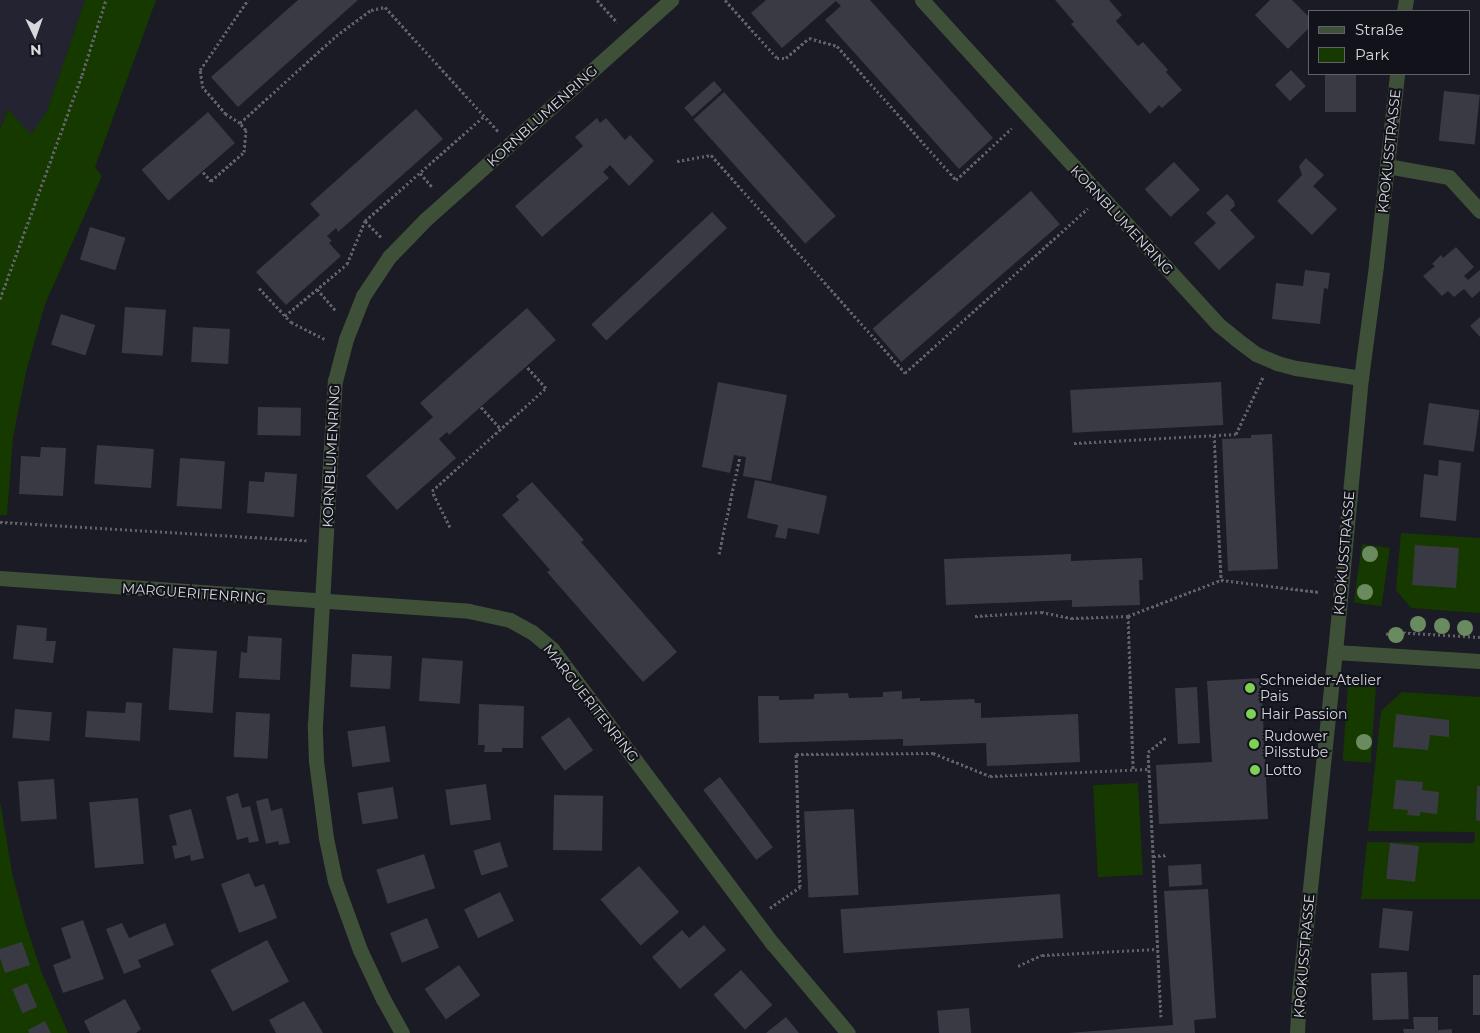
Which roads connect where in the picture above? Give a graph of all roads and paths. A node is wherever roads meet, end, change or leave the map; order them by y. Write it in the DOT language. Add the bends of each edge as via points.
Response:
graph roads {
  1 [pos="106,0"];
  2 [pos="248,0"];
  3 [pos="597,0"];
  4 [pos="671,0"];
  5 [pos="725,0"];
  6 [pos="922,0"];
  7 [pos="620,26"];
  8 [pos="1397,75"];
  9 [pos="484,116"];
  10 [pos="240,123"];
  11 [pos="1016,125"];
  12 [pos="500,133"];
  13 [pos="677,160"];
  14 [pos="1387,166"];
  15 [pos="203,172"];
  16 [pos="420,173"];
  17 [pos="435,191"];
  18 [pos="1090,206"];
  19 [pos="1480,211"];
  20 [pos="366,221"];
  21 [pos="384,240"];
  22 [pos="259,288"];
  23 [pos="317,289"];
  24 [pos="0,299"];
  25 [pos="339,314"];
  26 [pos="285,316"];
  27 [pos="329,341"];
  28 [pos="526,366"];
  29 [pos="1264,374"];
  30 [pos="1361,378"];
  31 [pos="481,407"];
  32 [pos="501,429"];
  33 [pos="1214,435"];
  34 [pos="1074,443"];
  35 [pos="740,456"];
  36 [pos="0,522"];
  37 [pos="450,527"];
  38 [pos="310,540"];
  39 [pos="719,554"];
  40 [pos="0,578"];
  41 [pos="1221,580"];
  42 [pos="1319,592"];
  43 [pos="323,601"];
  44 [pos="975,616"];
  45 [pos="1128,616"];
  46 [pos="1393,632"];
  47 [pos="1480,637"];
  48 [pos="1335,652"];
  49 [pos="1480,661"];
  50 [pos="1167,737"];
  51 [pos="1149,769"];
  52 [pos="1133,770"];
  53 [pos="1168,855"];
  54 [pos="1153,856"];
  55 [pos="766,910"];
  56 [pos="1157,949"];
  57 [pos="1018,966"];
  58 [pos="1161,1017"];
  59 [pos="402,1033"];
  60 [pos="848,1033"];
  61 [pos="1297,1033"];
  1 -- 24 [label="path"];
  2 -- 10 [label="path" via="200,70 203,88 226,114"];
  3 -- 7 [label="path"];
  4 -- 43 [label="street, KORNBLUMENRING" via="426,219 389,257 363,296 346,339 335,381"];
  5 -- 11 [label="path" via="777,58 786,58 809,38 836,46 956,180"];
  6 -- 30 [label="street, KORNBLUMENRING" via="1213,318 1236,339 1256,354 1277,363"];
  8 -- 14 [label="street, KROKUSSTRASSE"];
  9 -- 10 [label="path" via="385,7 372,10 336,36"];
  9 -- 12 [label="path"];
  9 -- 16 [label="path"];
  10 -- 15 [label="path" via="246,130 244,152 211,181"];
  13 -- 18 [label="path" via="711,155 905,373"];
  14 -- 19 [label="street" via="1449,177"];
  14 -- 30 [label="street, KROKUSSTRASSE"];
  16 -- 17 [label="path"];
  16 -- 20 [label="path"];
  20 -- 21 [label="path"];
  20 -- 23 [label="path" via="347,264"];
  22 -- 26 [label="path"];
  23 -- 25 [label="path"];
  23 -- 26 [label="path"];
  26 -- 27 [label="path"];
  28 -- 32 [label="path" via="546,388"];
  29 -- 33 [label="path" via="1236,434"];
  30 -- 48 [label="street, KROKUSSTRASSE"];
  31 -- 32 [label="path"];
  32 -- 37 [label="path" via="432,491"];
  33 -- 34 [label="path"];
  33 -- 41 [label="path"];
  35 -- 39 [label="path"];
  36 -- 38 [label="path"];
  40 -- 43 [label="street, MARGUERITENRING"];
  41 -- 42 [label="path"];
  41 -- 45 [label="path"];
  43 -- 59 [label="street, KORNBLUMENRING" via="315,724 319,794 326,838 335,881 357,942"];
  43 -- 60 [label="street, MARGUERITENRING" via="469,610 510,620 532,632 552,649 773,944"];
  44 -- 45 [label="path" via="1041,612 1071,618"];
  45 -- 52 [label="path"];
  46 -- 47 [label="path"];
  48 -- 49 [label="street"];
  48 -- 61 [label="street, KROKUSSTRASSE"];
  50 -- 51 [label="path" via="1148,752"];
  51 -- 52 [label="path"];
  51 -- 54 [label="path"];
  52 -- 55 [label="path" via="990,776 932,752 796,754 800,887"];
  53 -- 54 [label="path"];
  54 -- 56 [label="path"];
  56 -- 57 [label="path" via="1042,955"];
  56 -- 58 [label="path"];
}
